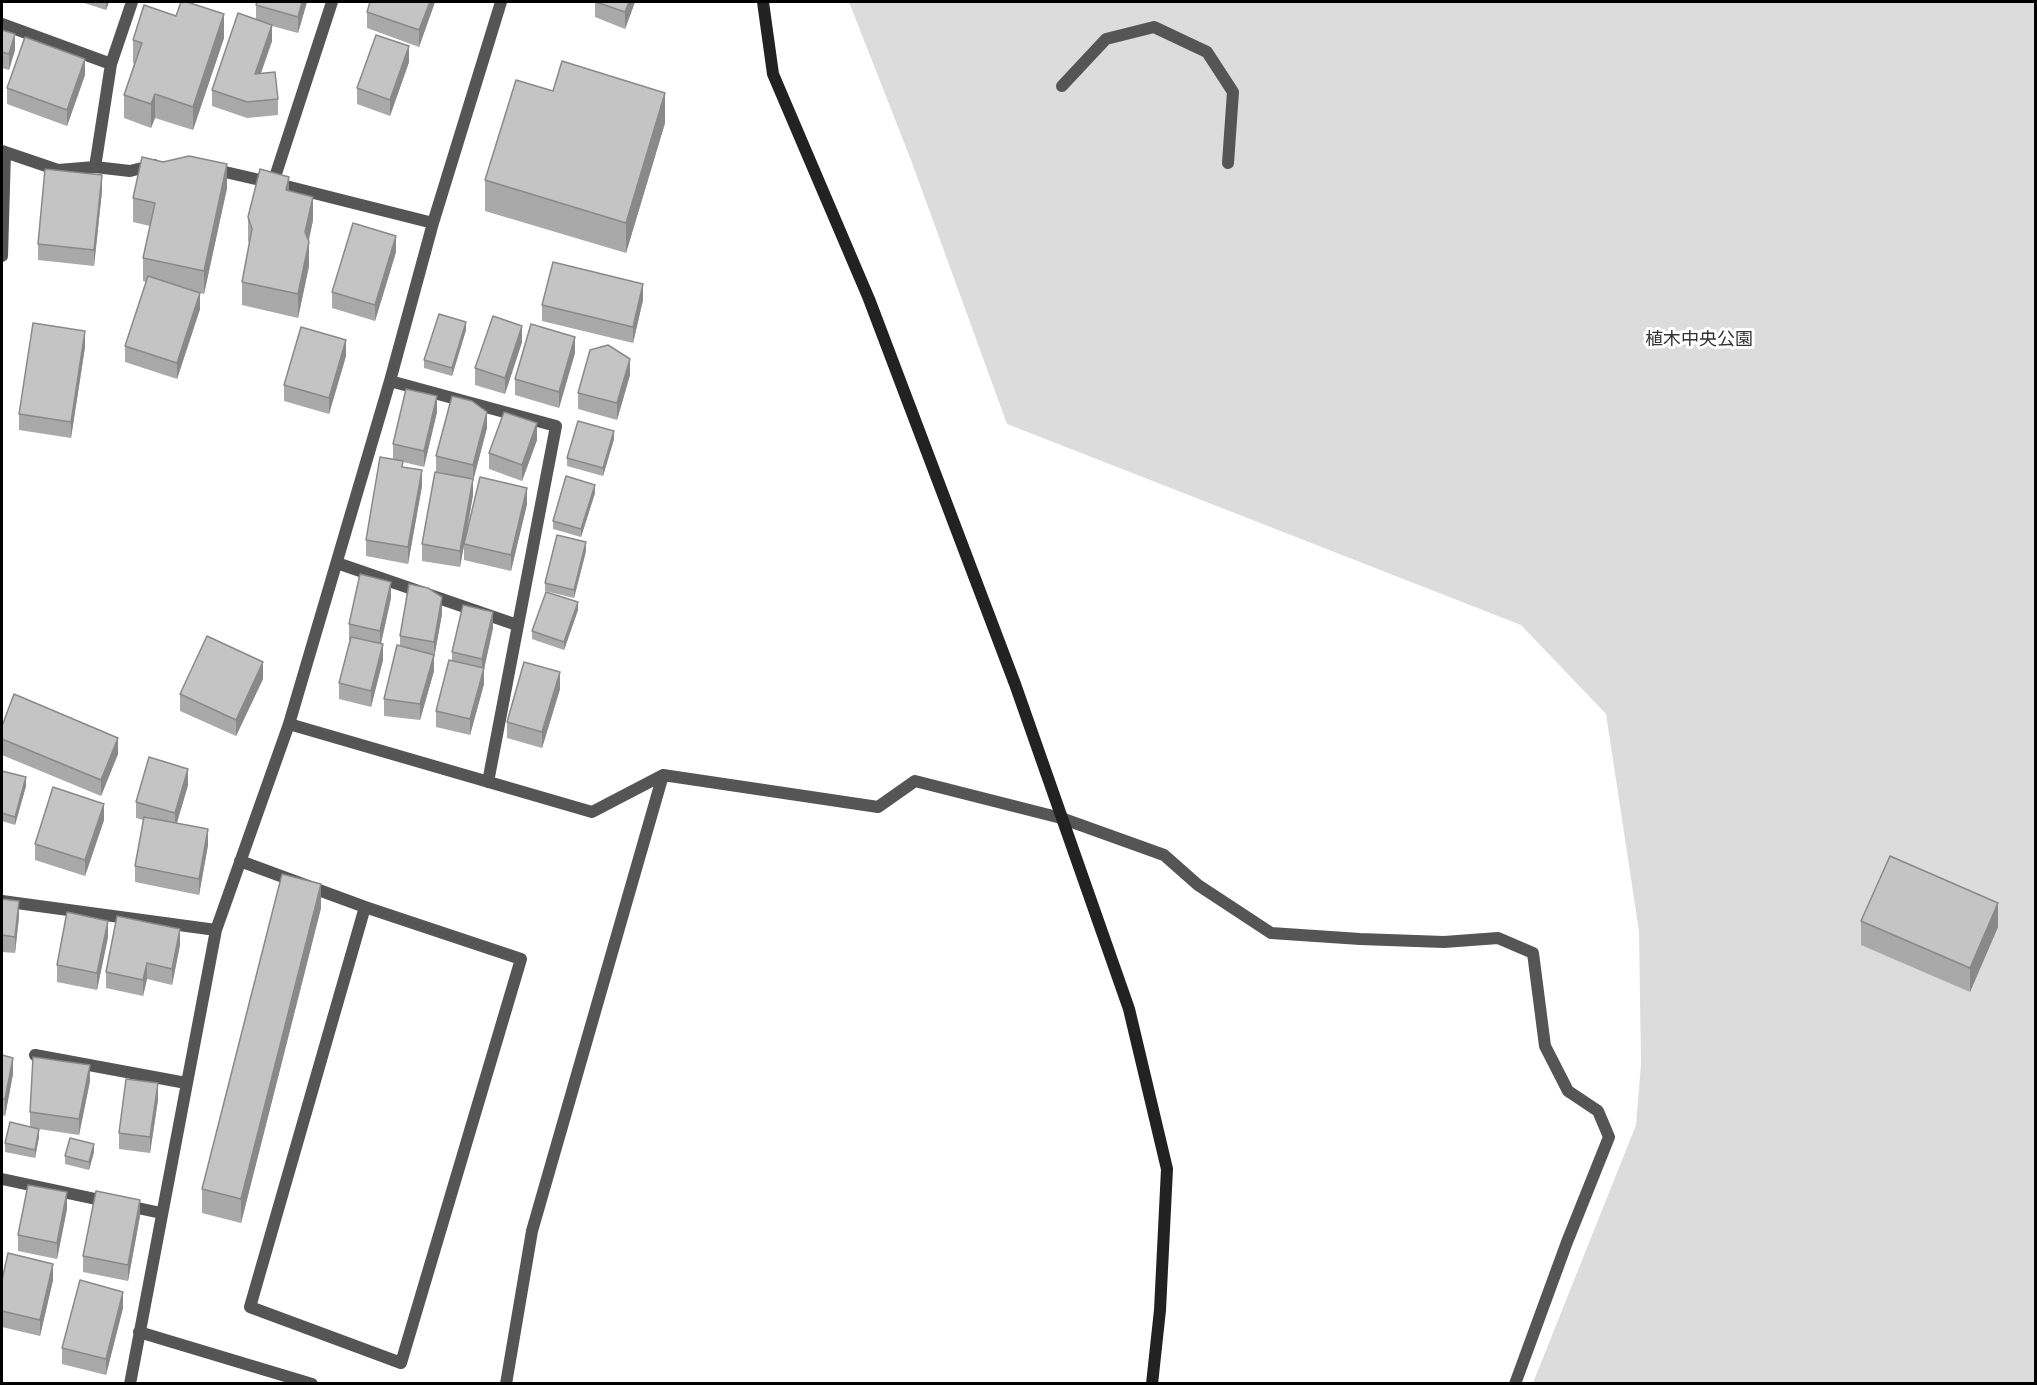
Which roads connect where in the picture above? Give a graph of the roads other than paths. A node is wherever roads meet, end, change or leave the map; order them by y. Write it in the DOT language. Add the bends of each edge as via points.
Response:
graph roads {
  1 [pos="132,2"];
  2 [pos="332,2"];
  3 [pos="501,2"];
  4 [pos="763,2"];
  5 [pos="2,24"];
  6 [pos="111,64"];
  7 [pos="1062,86"];
  8 [pos="3,152"];
  9 [pos="164,163"];
  10 [pos="1228,163"];
  11 [pos="197,165"];
  12 [pos="95,167"];
  13 [pos="273,183"];
  14 [pos="433,223"];
  15 [pos="2,256"];
  16 [pos="390,381"];
  17 [pos="337,563"];
  18 [pos="517,625"];
  19 [pos="289,724"];
  20 [pos="663,775"];
  21 [pos="488,782"];
  22 [pos="1061,818"];
  23 [pos="240,861"];
  24 [pos="2,901"];
  25 [pos="365,907"];
  26 [pos="216,930"];
  27 [pos="35,1055"];
  28 [pos="186,1083"];
  29 [pos="2,1179"];
  30 [pos="161,1214"];
  31 [pos="139,1332"];
  32 [pos="130,1383"];
  33 [pos="312,1383"];
  34 [pos="506,1383"];
  35 [pos="1152,1383"];
  36 [pos="1515,1383"];
  1 -- 6 [label="street"];
  2 -- 13 [label="street"];
  3 -- 14 [label="street"];
  4 -- 22 [label="street" via="773,74 869,299"];
  5 -- 6 [label="street"];
  6 -- 12 [label="street"];
  7 -- 10 [label="street" via="1106,39 1154,27 1207,52 1233,92"];
  8 -- 12 [label="street" via="58,170"];
  8 -- 15 [label="street"];
  9 -- 12 [label="street" via="130,171"];
  11 -- 13 [label="street"];
  13 -- 14 [label="street"];
  14 -- 16 [label="street"];
  16 -- 17 [label="street"];
  16 -- 18 [label="street" via="556,426"];
  17 -- 18 [label="street"];
  17 -- 19 [label="street"];
  18 -- 21 [label="street"];
  19 -- 21 [label="street"];
  19 -- 23 [label="street"];
  20 -- 21 [label="street" via="592,812"];
  20 -- 22 [label="street" via="878,807 915,781"];
  20 -- 34 [label="street" via="532,1231"];
  22 -- 35 [label="street" via="1129,1009 1167,1169"];
  22 -- 36 [label="street" via="1164,855 1198,885 1271,933 1444,942 1498,938 1533,953 1545,1046 1568,1091 1598,1111 1609,1137"];
  23 -- 25 [label="street"];
  23 -- 26 [label="street"];
  24 -- 26 [label="street"];
  25 -- 25 [label="street" via="521,959 401,1363 250,1307"];
  26 -- 28 [label="street"];
  27 -- 28 [label="street"];
  28 -- 30 [label="street"];
  29 -- 30 [label="street"];
  30 -- 31 [label="street"];
  31 -- 32 [label="street"];
  31 -- 33 [label="street"];
}
